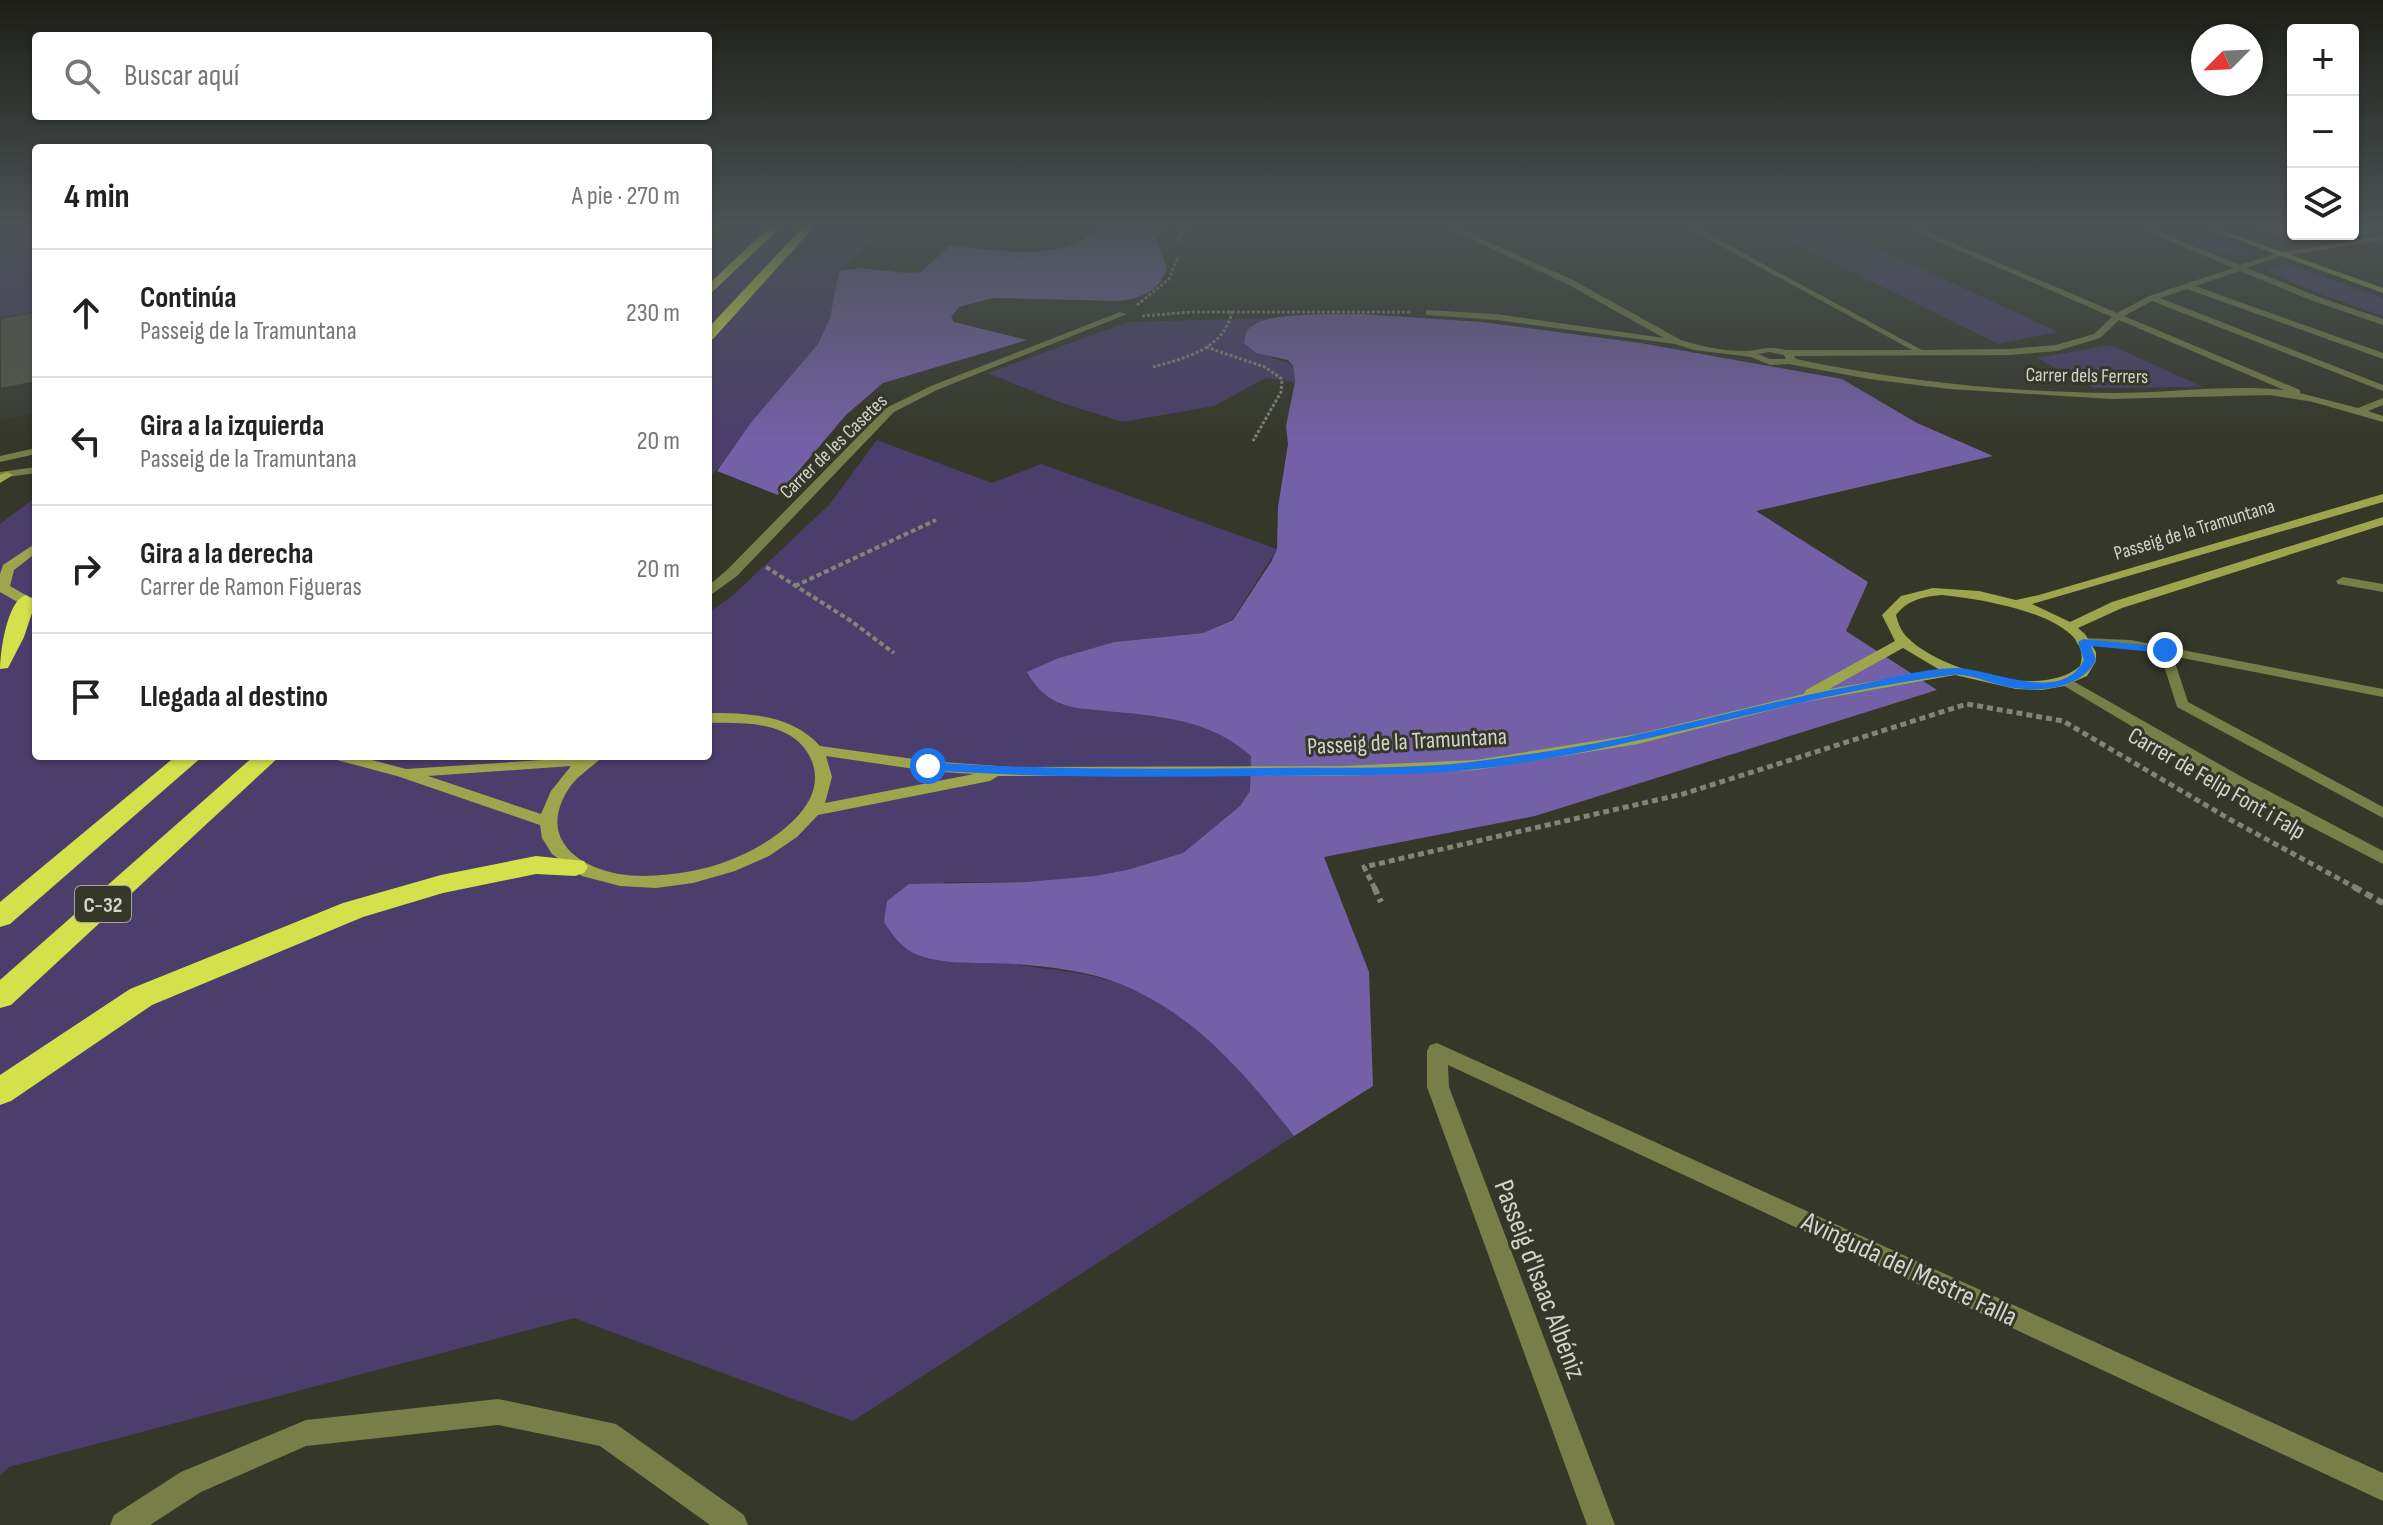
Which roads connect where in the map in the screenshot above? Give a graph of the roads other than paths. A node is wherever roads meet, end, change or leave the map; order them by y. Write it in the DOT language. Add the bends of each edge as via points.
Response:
graph roads {
  1 [pos="743,298"];
  2 [pos="1599,298"];
  3 [pos="1822,298"];
  4 [pos="2079,298"];
  5 [pos="2152,298"];
  6 [pos="2228,298"];
  7 [pos="2321,298"];
  8 [pos="1429,312"];
  9 [pos="1123,314"];
  10 [pos="2119,315"];
  11 [pos="2383,322"];
  12 [pos="712,332"];
  13 [pos="1678,342"];
  14 [pos="1923,352"];
  15 [pos="2383,356"];
  16 [pos="1788,357"];
  17 [pos="2383,388"];
  18 [pos="2300,396"];
  19 [pos="2383,401"];
  20 [pos="2358,411"];
  21 [pos="2383,419"];
  22 [pos="32,452"];
  23 [pos="2,457"];
  24 [pos="32,471"];
  25 [pos="2,477"];
  26 [pos="2383,498"];
  27 [pos="2383,521"];
  28 [pos="32,550"];
  29 [pos="2343,581"];
  30 [pos="2383,588"];
  31 [pos="712,589"];
  32 [pos="31,602"];
  33 [pos="2018,603"];
  34 [pos="2068,628"];
  35 [pos="1904,642"];
  36 [pos="2083,642"];
  37 [pos="2165,650"];
  38 [pos="0,663"];
  39 [pos="1956,671"];
  40 [pos="2066,681"];
  41 [pos="2383,693"];
  42 [pos="1799,699"];
  43 [pos="712,718"];
  44 [pos="818,750"];
  45 [pos="186,760"];
  46 [pos="264,760"];
  47 [pos="354,760"];
  48 [pos="566,760"];
  49 [pos="589,760"];
  50 [pos="1011,772"];
  51 [pos="403,773"];
  52 [pos="812,811"];
  53 [pos="2383,813"];
  54 [pos="546,821"];
  55 [pos="2383,858"];
  56 [pos="575,867"];
  57 [pos="0,917"];
  58 [pos="0,997"];
  59 [pos="1437,1051"];
  60 [pos="0,1092"];
  61 [pos="2383,1487"];
  62 [pos="124,1525"];
  63 [pos="734,1525"];
  64 [pos="1601,1525"];
  1 -- 12 [label="highway"];
  2 -- 13 [label="street"];
  3 -- 14 [label="street"];
  4 -- 10 [label="street"];
  5 -- 10 [label="street"];
  5 -- 17 [label="street"];
  6 -- 15 [label="street"];
  7 -- 11 [label="street"];
  8 -- 13 [label="street"];
  9 -- 31 [label="street, Carrer de les Casetes" via="890,410"];
  10 -- 14 [label="street" via="2097,336 2057,348"];
  10 -- 18 [label="street"];
  13 -- 16 [label="street" via="1752,354 1763,349"];
  14 -- 16 [label="street"];
  16 -- 18 [label="street, Carrer dels Ferrers" via="1883,378 2038,393"];
  18 -- 20 [label="street, Carrer dels Ferrers"];
  19 -- 20 [label="street"];
  20 -- 21 [label="street, Carrer dels Ferrers"];
  22 -- 23 [label="street"];
  24 -- 25 [label="street"];
  26 -- 33 [label="street, Passeig de la Tramuntana"];
  27 -- 34 [label="street, Passeig de la Tramuntana" via="2117,605"];
  28 -- 32 [label="street" via="8,568 3,588"];
  29 -- 30 [label="street"];
  32 -- 38 [label="highway"];
  33 -- 34 [label="street, Passeig de la Tramuntana"];
  33 -- 35 [label="street, Passeig de la Tramuntana" via="1974,593 1915,594 1898,602 1889,615"];
  34 -- 36 [label="street, Passeig de la Tramuntana"];
  35 -- 39 [label="street, Passeig de la Tramuntana"];
  35 -- 42 [label="street, Passeig de la Tramuntana"];
  36 -- 37 [label="street"];
  36 -- 40 [label="street" via="2090,660 2084,672"];
  37 -- 41 [label="street"];
  37 -- 53 [label="lane" via="2182,704"];
  39 -- 40 [label="street, Passeig de la Tramuntana" via="2010,684"];
  39 -- 42 [label="street, Passeig de la Tramuntana"];
  40 -- 55 [label="street, Carrer de Felip Font i Falp" via="2222,773"];
  42 -- 50 [label="street, Passeig de la Tramuntana" via="1638,739 1476,765"];
  43 -- 44 [label="street" via="745,717 789,728"];
  44 -- 50 [label="street, Passeig de la Tramuntana"];
  44 -- 52 [label="street" via="825,778"];
  45 -- 57 [label="highway, C-32"];
  46 -- 58 [label="highway, C-32"];
  47 -- 51 [label="street"];
  48 -- 51 [label="street"];
  49 -- 54 [label="street" via="558,789"];
  50 -- 52 [label="street, Passeig de la Tramuntana"];
  51 -- 54 [label="street"];
  52 -- 56 [label="street" via="779,842 731,867 674,880 619,880"];
  54 -- 56 [label="street" via="553,846"];
  56 -- 60 [label="highway" via="523,868 441,884 353,910 141,997"];
  59 -- 61 [label="street, Avinguda del Mestre Falla"];
  59 -- 64 [label="street, Passeig d'Isaac Albéniz" via="1438,1087"];
  62 -- 63 [label="street" via="191,1482 306,1433 498,1412 606,1434"];
}
